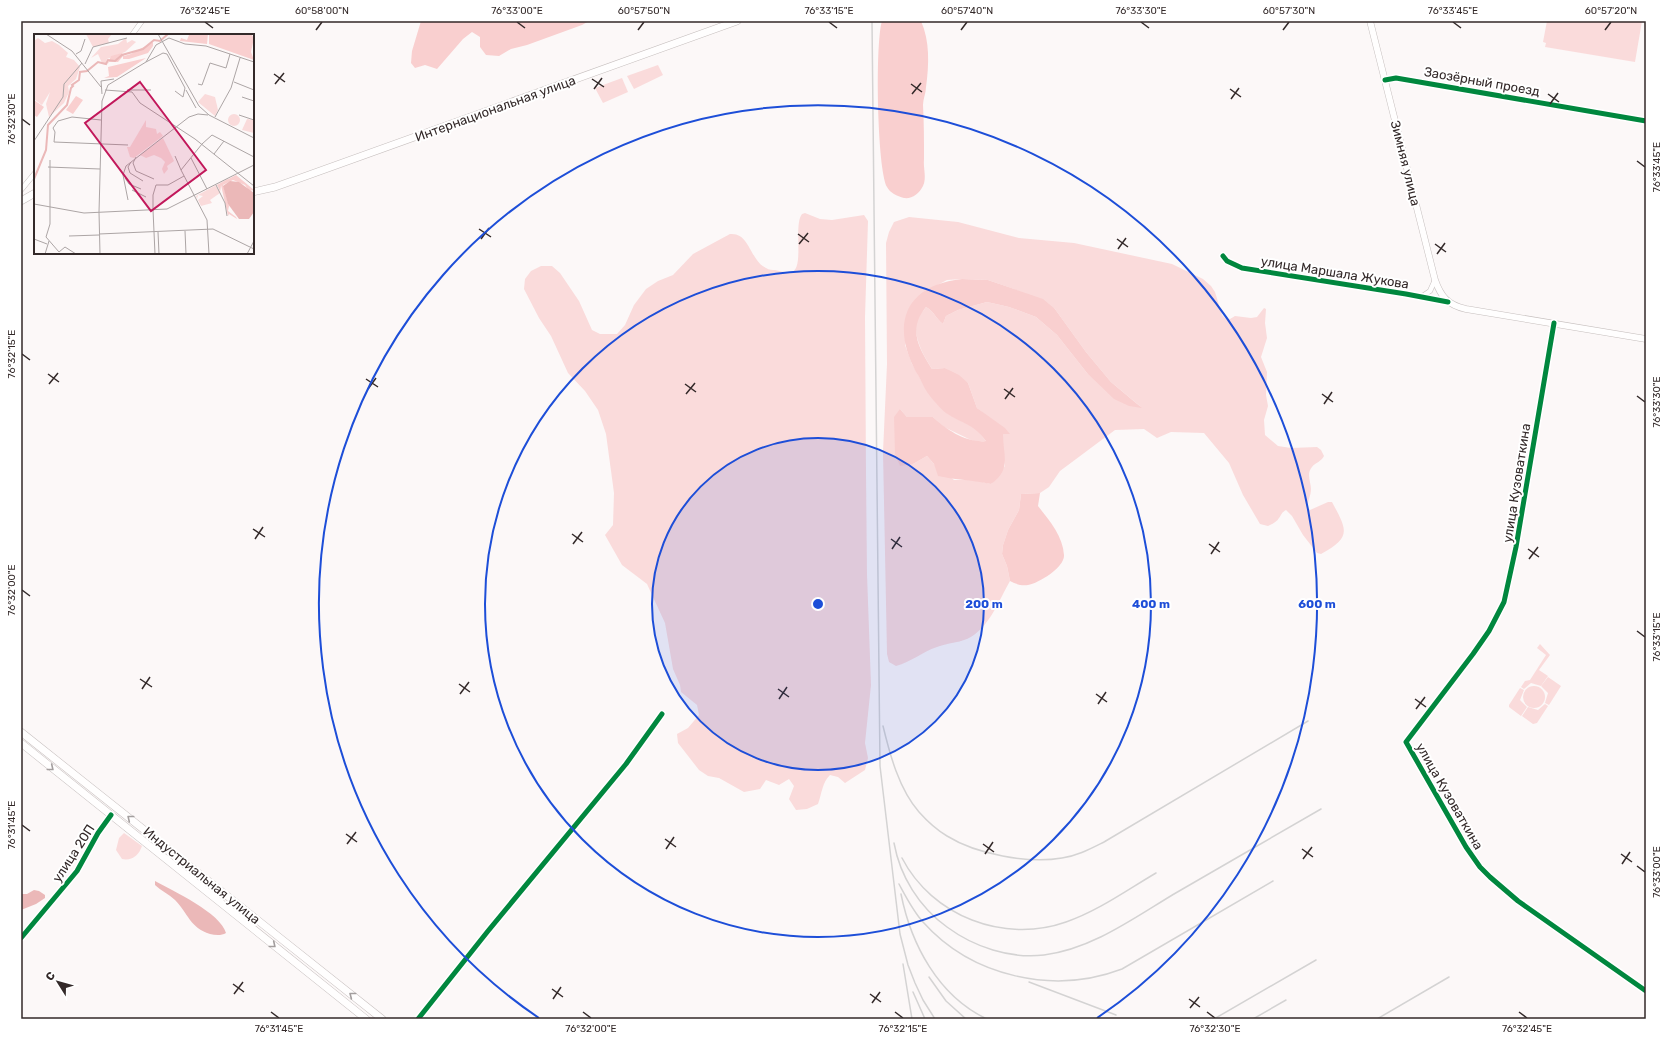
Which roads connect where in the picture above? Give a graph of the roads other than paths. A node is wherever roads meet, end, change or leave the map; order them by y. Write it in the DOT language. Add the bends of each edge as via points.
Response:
graph roads {
  1 [pos="142,21"];
  2 [pos="737,21"];
  3 [pos="1370,21"];
  4 [pos="133,34"];
  5 [pos="1385,80"];
  6 [pos="1646,121"];
  7 [pos="34,174"];
  8 [pos="21,190"];
  9 [pos="254,192"];
  10 [pos="34,194"];
  11 [pos="21,201"];
  12 [pos="1223,256"];
  13 [pos="1436,280"];
  14 [pos="1421,297"];
  15 [pos="1433,299"];
  16 [pos="1448,302"];
  17 [pos="1554,323"];
  18 [pos="1646,339"];
  19 [pos="662,714"];
  20 [pos="21,732"];
  21 [pos="21,743"];
  22 [pos="111,815"];
  23 [pos="21,938"];
  24 [pos="1646,991"];
  25 [pos="366,1019"];
  26 [pos="382,1019"];
  27 [pos="418,1019"];
  1 -- 4 [label="street"];
  2 -- 9 [label="main road, Интернациональная улица" via="275,187"];
  3 -- 5 [label="main road, Зимняя улица"];
  5 -- 6 [label="street, Заозёрный проезд" via="1396,78"];
  5 -- 13 [label="main road, Зимняя улица"];
  7 -- 8 [label="street"];
  10 -- 11 [label="main road"];
  12 -- 14 [label="street, улица Маршала Жукова" via="1227,261 1242,268"];
  13 -- 14 [label="street" via="1430,291"];
  13 -- 15 [label="street"];
  13 -- 16 [label="main road, Зимняя улица" via="1440,293"];
  14 -- 15 [label="street, улица Маршала Жукова"];
  15 -- 16 [label="street, улица Маршала Жукова"];
  16 -- 17 [label="main road, улица Маршала Жукова" via="1466,309"];
  17 -- 18 [label="main road, улица Маршала Жукова"];
  17 -- 24 [label="street, улица Кузоваткина" via="1516,547 1504,602 1473,654 1406,742 1466,846 1490,878"];
  19 -- 27 [label="street" via="626,764"];
  26 -- 20 [label="main road, Индустриальная улица, one-way"];
  21 -- 22 [label="main road, Индустриальная улица, one-way"];
  22 -- 23 [label="street, улица 20П" via="77,871"];
  22 -- 25 [label="main road, Индустриальная улица, one-way"];
}
